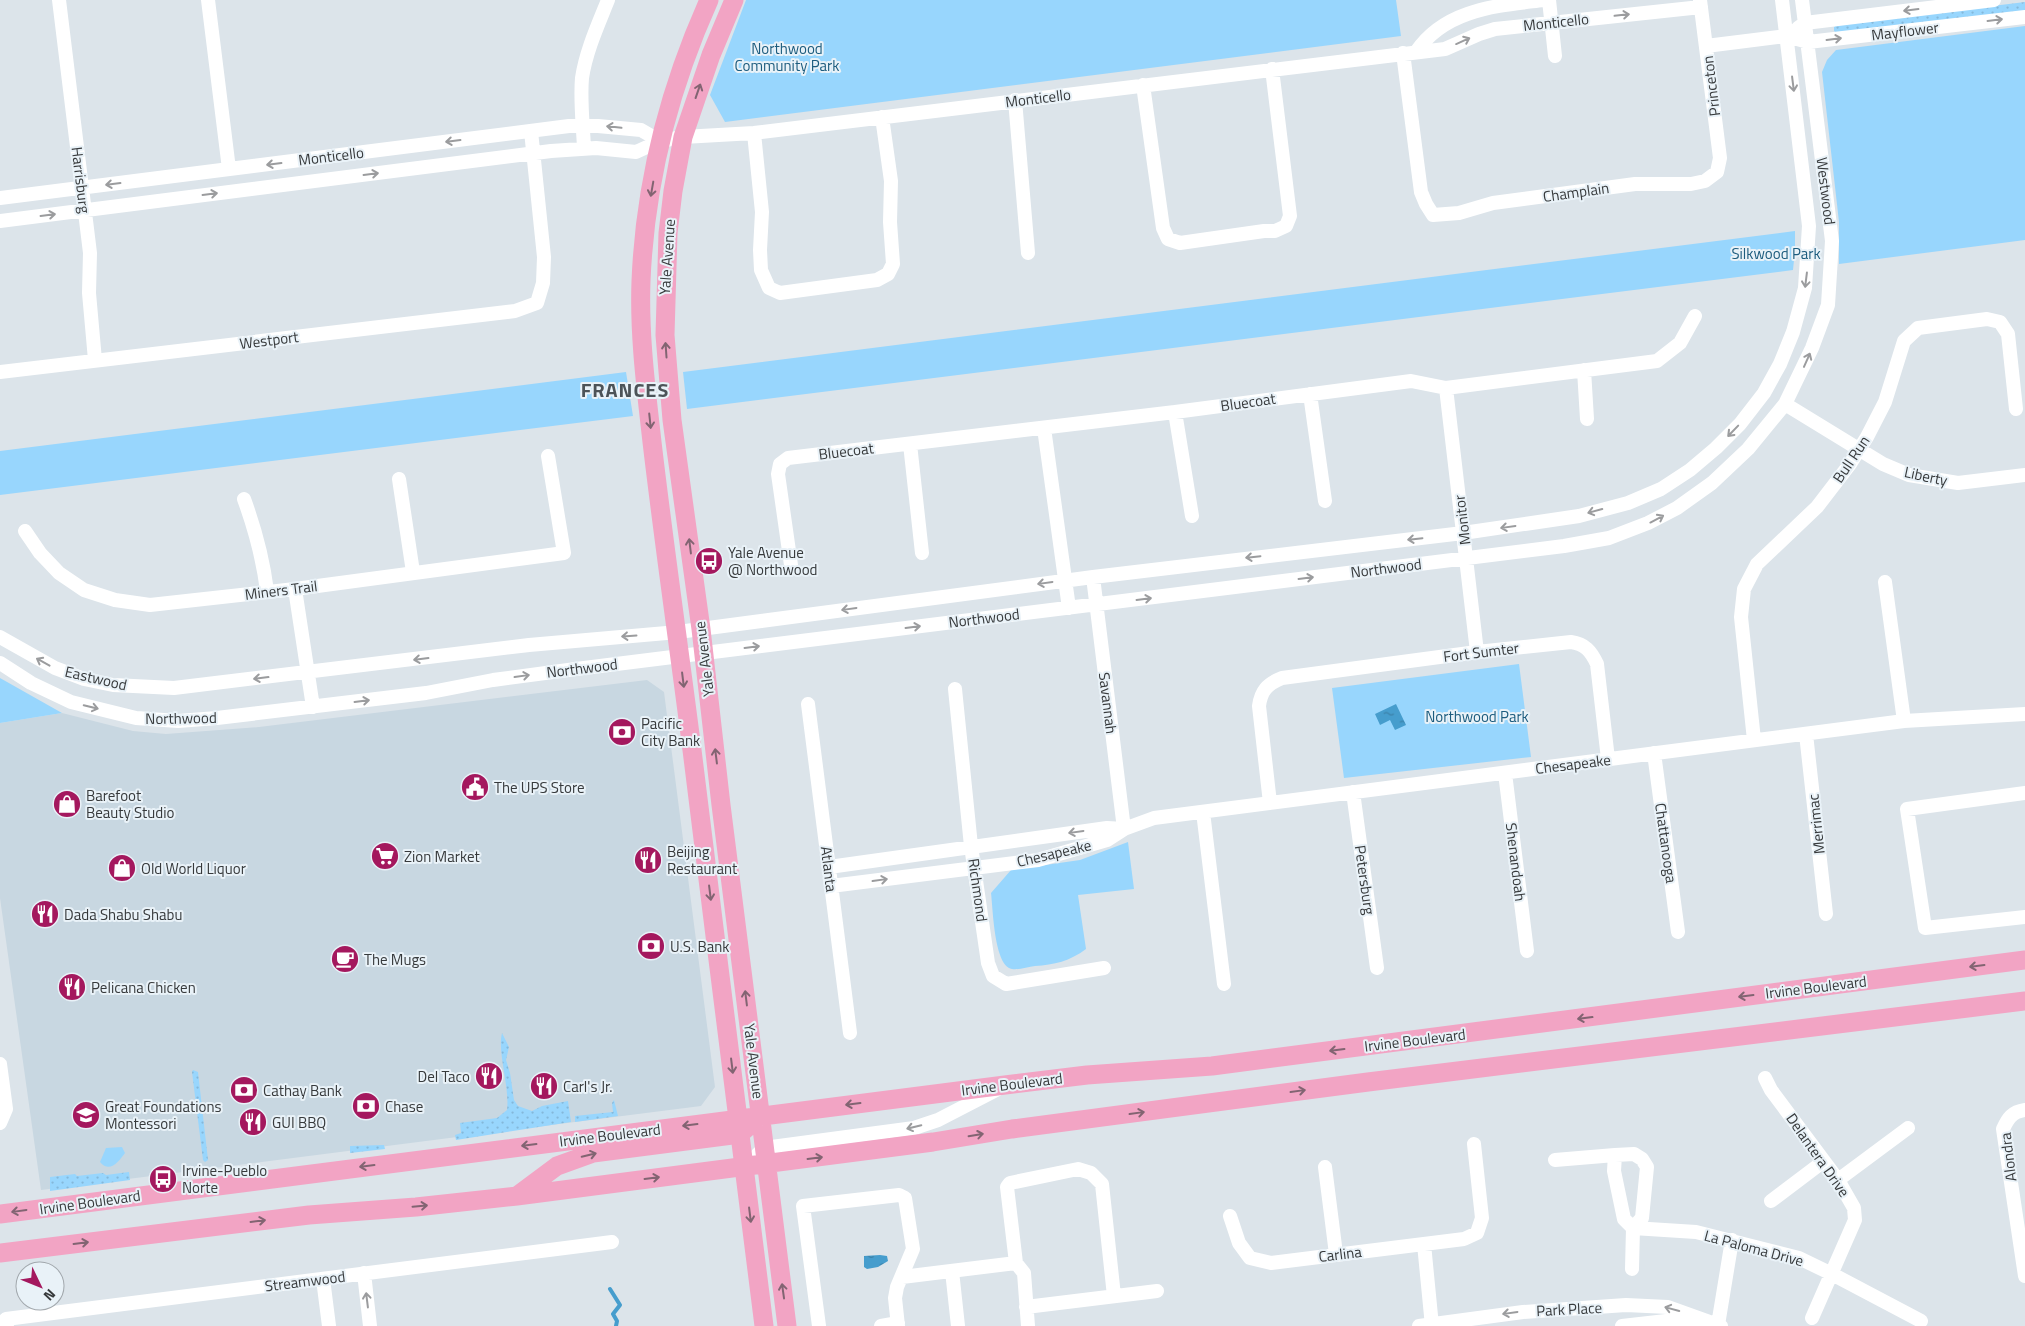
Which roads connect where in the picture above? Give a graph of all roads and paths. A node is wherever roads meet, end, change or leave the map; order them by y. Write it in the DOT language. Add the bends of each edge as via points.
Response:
graph roads {
  1 [pos="59,0"];
  2 [pos="208,0"];
  3 [pos="608,0"];
  4 [pos="709,0"];
  5 [pos="734,0"];
  6 [pos="1543,0"];
  7 [pos="1549,0"];
  8 [pos="1782,0"];
  9 [pos="1802,0"];
  10 [pos="1994,0"];
  11 [pos="1700,3"];
  12 [pos="2025,17"];
  13 [pos="1552,23"];
  14 [pos="1805,24"];
  15 [pos="1786,36"];
  16 [pos="1808,42"];
  17 [pos="1706,46"];
  18 [pos="1409,52"];
  19 [pos="1555,56"];
  20 [pos="1272,69"];
  21 [pos="1143,85"];
  22 [pos="1015,100"];
  23 [pos="882,117"];
  24 [pos="583,125"];
  25 [pos="530,131"];
  26 [pos="754,133"];
  27 [pos="683,137"];
  28 [pos="660,141"];
  29 [pos="584,148"];
  30 [pos="534,153"];
  31 [pos="229,169"];
  32 [pos="1717,172"];
  33 [pos="82,188"];
  34 [pos="0,198"];
  35 [pos="85,210"];
  36 [pos="0,221"];
  37 [pos="1028,253"];
  38 [pos="1694,316"];
  39 [pos="95,360"];
  40 [pos="1584,370"];
  41 [pos="0,372"];
  42 [pos="1446,388"];
  43 [pos="1764,393"];
  44 [pos="1310,394"];
  45 [pos="1785,404"];
  46 [pos="2016,409"];
  47 [pos="1176,412"];
  48 [pos="1586,419"];
  49 [pos="1044,428"];
  50 [pos="910,444"];
  51 [pos="1859,450"];
  52 [pos="548,456"];
  53 [pos="2025,475"];
  54 [pos="398,479"];
  55 [pos="244,498"];
  56 [pos="1325,501"];
  57 [pos="1192,516"];
  58 [pos="25,531"];
  59 [pos="1463,533"];
  60 [pos="922,553"];
  61 [pos="1466,558"];
  62 [pos="791,565"];
  63 [pos="413,572"];
  64 [pos="1093,577"];
  65 [pos="1065,580"];
  66 [pos="1885,582"];
  67 [pos="295,589"];
  68 [pos="267,591"];
  69 [pos="1096,605"];
  70 [pos="1069,608"];
  71 [pos="701,628"];
  72 [pos="678,632"];
  73 [pos="0,637"];
  74 [pos="1477,652"];
  75 [pos="704,654"];
  76 [pos="681,656"];
  77 [pos="0,663"];
  78 [pos="309,672"];
  79 [pos="140,687"];
  80 [pos="955,689"];
  81 [pos="808,704"];
  82 [pos="313,707"];
  83 [pos="2025,714"];
  84 [pos="136,718"];
  85 [pos="1904,721"];
  86 [pos="1806,734"];
  87 [pos="1754,740"];
  88 [pos="1654,754"];
  89 [pos="1608,759"];
  90 [pos="1505,773"];
  91 [pos="1353,792"];
  92 [pos="2025,793"];
  93 [pos="1270,803"];
  94 [pos="1203,812"];
  95 [pos="1124,829"];
  96 [pos="971,846"];
  97 [pos="829,867"];
  98 [pos="975,867"];
  99 [pos="831,886"];
  100 [pos="1826,914"];
  101 [pos="2025,917"];
  102 [pos="1678,932"];
  103 [pos="1527,951"];
  104 [pos="2025,960"];
  105 [pos="1104,968"];
  106 [pos="1377,968"];
  107 [pos="1224,984"];
  108 [pos="2025,1001"];
  109 [pos="850,1033"];
  110 [pos="0,1064"];
  111 [pos="1765,1078"];
  112 [pos="1005,1085"];
  113 [pos="2025,1110"];
  114 [pos="760,1116"];
  115 [pos="0,1123"];
  116 [pos="739,1126"];
  117 [pos="1908,1128"];
  118 [pos="1474,1144"];
  119 [pos="1615,1155"];
  120 [pos="766,1156"];
  121 [pos="1555,1160"];
  122 [pos="1824,1161"];
  123 [pos="744,1167"];
  124 [pos="1325,1167"];
  125 [pos="1838,1180"];
  126 [pos="517,1196"];
  127 [pos="1771,1201"];
  128 [pos="0,1214"];
  129 [pos="1230,1216"];
  130 [pos="1633,1228"];
  131 [pos="1732,1240"];
  132 [pos="612,1242"];
  133 [pos="1424,1244"];
  134 [pos="0,1253"];
  135 [pos="1336,1254"];
  136 [pos="1016,1264"];
  137 [pos="1632,1269"];
  138 [pos="952,1271"];
  139 [pos="364,1274"];
  140 [pos="1832,1274"];
  141 [pos="2025,1276"];
  142 [pos="902,1277"];
  143 [pos="323,1279"];
  144 [pos="1158,1291"];
  145 [pos="1114,1296"];
  146 [pos="1026,1307"];
  147 [pos="1812,1318"];
  148 [pos="1921,1321"];
  149 [pos="898,1324"];
  150 [pos="1428,1325"];
  151 [pos="7,1326"];
  152 [pos="329,1326"];
  153 [pos="370,1326"];
  154 [pos="764,1326"];
  155 [pos="787,1326"];
  156 [pos="819,1326"];
  157 [pos="881,1326"];
  158 [pos="958,1326"];
  159 [pos="1028,1326"];
  160 [pos="1622,1326"];
  161 [pos="1719,1326"];
  1 -- 33 [label="street, Harrisburg"];
  2 -- 31 [label="street"];
  3 -- 24 [label="street" via="585,64"];
  4 -- 28 [label="main road, Yale Avenue" via="673,92"];
  27 -- 5 [label="main road, Yale Avenue, one-way"];
  6 -- 18 [label="street, Monticello" via="1463,15 1431,33"];
  7 -- 13 [label="street"];
  8 -- 15 [label="street, Westwood"];
  9 -- 14 [label="street, Westwood"];
  10 -- 14 [label="street, Mayflower, one-way"];
  13 -- 11 [label="street, Monticello, one-way"];
  11 -- 17 [label="street, Princeton"];
  16 -- 12 [label="street, Mayflower, one-way"];
  18 -- 13 [label="street, Monticello, one-way" via="1445,49 1495,29"];
  13 -- 19 [label="street"];
  14 -- 15 [label="street, Mayflower"];
  14 -- 16 [label="street, Westwood"];
  15 -- 16 [label="street, Mayflower"];
  15 -- 17 [label="street, Mayflower"];
  15 -- 43 [label="street, Westwood, one-way" via="1808,206 1809,250 1806,288 1793,332"];
  45 -- 16 [label="street, Westwood, one-way" via="1828,305 1830,274 1830,219"];
  17 -- 32 [label="street, Princeton" via="1720,158"];
  18 -- 20 [label="street, Monticello"];
  18 -- 32 [label="street, Champlain" via="1421,192 1433,215 1459,213 1493,203 1635,184 1691,184 1705,181"];
  20 -- 21 [label="street, Monticello"];
  20 -- 21 [label="street" via="1290,202 1286,226 1275,231 1180,242 1168,239 1163,228"];
  21 -- 22 [label="street, Monticello"];
  22 -- 23 [label="street, Monticello"];
  22 -- 37 [label="street"];
  23 -- 26 [label="street, Monticello"];
  23 -- 26 [label="street" via="891,181 893,264 888,274 877,280 795,292 780,293 769,288 762,270 762,212"];
  24 -- 25 [label="street, Monticello"];
  28 -- 24 [label="street, Monticello, one-way" via="641,130"];
  24 -- 29 [label="street"];
  25 -- 30 [label="street"];
  25 -- 31 [label="street, Monticello, one-way"];
  26 -- 27 [label="street, Monticello"];
  27 -- 28 [label="street, Monticello"];
  71 -- 27 [label="main road, Yale Avenue, one-way" via="672,420 664,334 672,190"];
  28 -- 29 [label="street, Monticello" via="636,152"];
  28 -- 72 [label="main road, Yale Avenue, one-way" via="646,220 641,325 657,489"];
  29 -- 30 [label="street, Monticello"];
  35 -- 30 [label="street, Monticello, one-way"];
  30 -- 39 [label="street, Westport" via="544,257 538,303 515,311"];
  31 -- 33 [label="street, Monticello, one-way"];
  33 -- 34 [label="street, Monticello"];
  33 -- 35 [label="street, Harrisburg"];
  36 -- 35 [label="street, Monticello, one-way"];
  35 -- 39 [label="street, Harrisburg"];
  38 -- 40 [label="street, Bluecoat" via="1680,343 1657,361"];
  39 -- 41 [label="street, Westport"];
  40 -- 42 [label="street, Bluecoat"];
  40 -- 48 [label="street"];
  42 -- 44 [label="street, Bluecoat" via="1410,381"];
  42 -- 59 [label="street, Monitor"];
  43 -- 59 [label="street, Northwood, one-way" via="1716,448 1661,489 1628,503 1579,516"];
  44 -- 47 [label="street, Bluecoat"];
  44 -- 56 [label="street"];
  45 -- 51 [label="street, Liberty"];
  61 -- 45 [label="street, Northwood, one-way" via="1609,538 1648,524 1712,484 1748,449"];
  46 -- 51 [label="street, Bull Run" via="2008,334 2000,322 1987,319 1918,328 1904,341 1885,402"];
  47 -- 49 [label="street, Bluecoat"];
  47 -- 57 [label="street"];
  49 -- 50 [label="street, Bluecoat"];
  49 -- 65 [label="street"];
  50 -- 60 [label="street"];
  50 -- 62 [label="street, Bluecoat" via="788,458 780,464 779,486"];
  51 -- 53 [label="street, Liberty" via="1909,475 1958,483"];
  51 -- 87 [label="street, Bull Run" via="1816,507 1757,564 1744,589 1741,617"];
  52 -- 63 [label="street, Miners Trail" via="564,553"];
  54 -- 63 [label="street"];
  55 -- 68 [label="street" via="263,560"];
  58 -- 68 [label="street, Miners Trail" via="59,573 84,590 115,600 150,605"];
  59 -- 61 [label="street, Monitor"];
  59 -- 64 [label="street, Northwood, one-way"];
  69 -- 61 [label="street, Northwood, one-way"];
  61 -- 74 [label="street, Monitor"];
  63 -- 67 [label="street, Miners Trail"];
  64 -- 65 [label="street, Northwood"];
  64 -- 69 [label="street, Savannah"];
  65 -- 70 [label="street"];
  65 -- 71 [label="street, Northwood, one-way"];
  66 -- 85 [label="street"];
  67 -- 68 [label="street, Miners Trail"];
  67 -- 78 [label="street"];
  69 -- 70 [label="street, Northwood"];
  69 -- 95 [label="street, Savannah"];
  75 -- 70 [label="street, Northwood, one-way"];
  71 -- 72 [label="street, Northwood"];
  71 -- 75 [label="main road, Yale Avenue"];
  72 -- 76 [label="main road, Yale Avenue"];
  72 -- 78 [label="street, Northwood, one-way" via="548,643"];
  79 -- 73 [label="street, Eastwood, one-way" via="113,685 62,671"];
  74 -- 89 [label="street, Fort Sumter" via="1580,643 1593,654 1597,664"];
  74 -- 93 [label="street, Fort Sumter" via="1282,678 1270,683 1260,697 1259,706"];
  75 -- 76 [label="street, Northwood"];
  114 -- 75 [label="main road, Yale Avenue, one-way"];
  82 -- 76 [label="street, Northwood, one-way"];
  76 -- 116 [label="main road, Yale Avenue, one-way"];
  77 -- 84 [label="street, Eastwood, one-way" via="31,683 72,702"];
  78 -- 79 [label="street, Northwood, one-way" via="174,688"];
  78 -- 82 [label="street"];
  80 -- 96 [label="street, Richmond"];
  81 -- 97 [label="street, Atlanta"];
  82 -- 84 [label="street, Northwood" via="188,720"];
  83 -- 85 [label="street, Chesapeake"];
  85 -- 86 [label="street, Chesapeake"];
  86 -- 87 [label="street, Chesapeake"];
  86 -- 100 [label="street, Merrimac"];
  87 -- 88 [label="street, Chesapeake"];
  88 -- 89 [label="street, Chesapeake"];
  88 -- 102 [label="street, Chattanooga"];
  89 -- 90 [label="street, Chesapeake"];
  90 -- 91 [label="street, Chesapeake"];
  90 -- 103 [label="street, Shenandoah"];
  91 -- 93 [label="street, Chesapeake"];
  91 -- 106 [label="street, Petersburg"];
  92 -- 101 [label="street" via="1907,808 1925,928"];
  93 -- 94 [label="street, Chesapeake"];
  94 -- 95 [label="street, Chesapeake" via="1154,818"];
  94 -- 107 [label="street"];
  95 -- 96 [label="street, Chesapeake, one-way" via="1107,828"];
  95 -- 98 [label="street, Chesapeake" via="1107,840 1038,860"];
  96 -- 97 [label="street, Chesapeake"];
  96 -- 98 [label="street, Richmond"];
  97 -- 99 [label="street, Atlanta"];
  99 -- 98 [label="street, Chesapeake, one-way"];
  98 -- 105 [label="street, Richmond" via="988,963 993,976 1006,984"];
  99 -- 109 [label="street, Atlanta"];
  104 -- 112 [label="main road, Irvine Boulevard, one-way" via="1212,1066"];
  120 -- 108 [label="main road, one-way"];
  110 -- 115 [label="street" via="6,1109"];
  111 -- 122 [label="street, Delantera Drive"];
  112 -- 114 [label="main road, Irvine Boulevard, one-way"];
  112 -- 120 [label="street, one-way" via="938,1120 914,1128"];
  113 -- 141 [label="street, Alondra" via="2008,1118 2003,1130"];
  114 -- 116 [label="main road"];
  114 -- 120 [label="main road, Yale Avenue"];
  116 -- 123 [label="main road, Yale Avenue"];
  126 -- 116 [label="main road, one-way" via="557,1166 575,1158"];
  116 -- 128 [label="main road, Irvine Boulevard, one-way"];
  117 -- 125 [label="street"];
  118 -- 133 [label="street, Carlina" via="1482,1218 1477,1233 1464,1239"];
  119 -- 121 [label="street"];
  119 -- 130 [label="street" via="1614,1171 1624,1219"];
  119 -- 130 [label="street" via="1634,1154 1647,1167 1642,1218"];
  120 -- 123 [label="main road"];
  155 -- 120 [label="main road, Yale Avenue, one-way"];
  122 -- 125 [label="street, Delantera Drive"];
  122 -- 127 [label="street"];
  126 -- 123 [label="main road, one-way"];
  123 -- 154 [label="main road, Yale Avenue, one-way"];
  124 -- 135 [label="street"];
  125 -- 140 [label="street, Delantera Drive" via="1854,1208 1855,1220"];
  134 -- 126 [label="main road, one-way" via="309,1215"];
  129 -- 135 [label="street, Carlina" via="1239,1243 1250,1258 1271,1263"];
  130 -- 131 [label="street, La Paloma Drive" via="1696,1232"];
  130 -- 137 [label="street"];
  131 -- 140 [label="street, La Paloma Drive" via="1800,1258"];
  131 -- 161 [label="street"];
  132 -- 139 [label="street, Streamwood"];
  133 -- 135 [label="street, Carlina"];
  133 -- 150 [label="street"];
  136 -- 138 [label="street"];
  136 -- 145 [label="street" via="1007,1187 1010,1183 1078,1169 1091,1173 1102,1184"];
  136 -- 146 [label="street" via="1024,1273"];
  138 -- 142 [label="street"];
  138 -- 158 [label="street"];
  139 -- 143 [label="street, Streamwood"];
  153 -- 139 [label="street, one-way"];
  140 -- 147 [label="street, Delantera Drive"];
  140 -- 148 [label="street, La Paloma Drive"];
  142 -- 149 [label="street" via="895,1298"];
  142 -- 156 [label="street" via="913,1249 905,1198 899,1195 803,1206"];
  143 -- 151 [label="street, Streamwood" via="6,1319"];
  143 -- 152 [label="street"];
  144 -- 145 [label="street"];
  145 -- 146 [label="street"];
  146 -- 159 [label="street"];
  149 -- 157 [label="street"];
  161 -- 150 [label="street, Park Place, one-way" via="1668,1307 1626,1305 1523,1312"];
  160 -- 161 [label="street, Park Place" via="1666,1321"];
}
